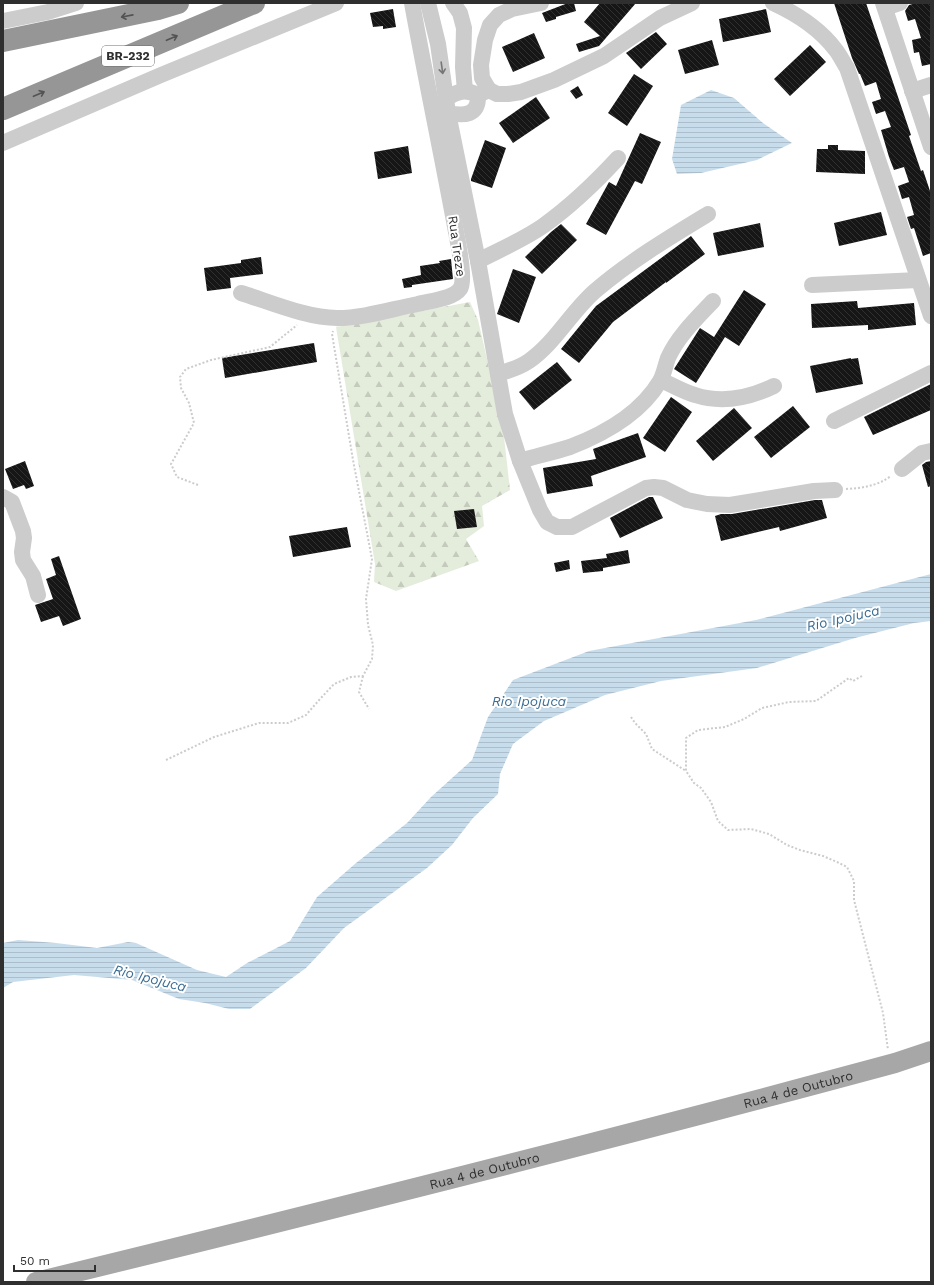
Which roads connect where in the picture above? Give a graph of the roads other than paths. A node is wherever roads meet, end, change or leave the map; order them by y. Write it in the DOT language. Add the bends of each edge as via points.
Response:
graph roads {
  1 [pos="76,3"];
  2 [pos="178,3"];
  3 [pos="254,3"];
  4 [pos="336,3"];
  5 [pos="412,3"];
  6 [pos="453,3"];
  7 [pos="541,3"];
  8 [pos="692,3"];
  9 [pos="773,3"];
  10 [pos="889,5"];
  11 [pos="429,8"];
  12 [pos="3,21"];
  13 [pos="464,38"];
  14 [pos="3,41"];
  15 [pos="438,44"];
  16 [pos="931,85"];
  17 [pos="912,91"];
  18 [pos="478,92"];
  19 [pos="447,106"];
  20 [pos="3,109"];
  21 [pos="3,143"];
  22 [pos="931,147"];
  23 [pos="618,158"];
  24 [pos="708,214"];
  25 [pos="478,260"];
  26 [pos="918,280"];
  27 [pos="812,286"];
  28 [pos="241,293"];
  29 [pos="713,301"];
  30 [pos="931,316"];
  31 [pos="931,373"];
  32 [pos="498,374"];
  33 [pos="661,380"];
  34 [pos="774,386"];
  35 [pos="834,421"];
  36 [pos="931,450"];
  37 [pos="520,461"];
  38 [pos="902,469"];
  39 [pos="835,490"];
  40 [pos="3,497"];
  41 [pos="38,595"];
  42 [pos="931,1051"];
  43 [pos="36,1282"];
  1 -- 12 [label="street" via="48,12"];
  2 -- 14 [label="highway, one-way"];
  20 -- 3 [label="highway, BR-232, one-way"];
  4 -- 21 [label="street"];
  5 -- 28 [label="street, Rua Treze" via="449,191 459,253 461,288 443,298 373,314 337,318 308,314"];
  6 -- 11 [label="street"];
  6 -- 13 [label="street" via="463,21"];
  7 -- 18 [label="street" via="512,9 499,15 490,25 485,40 481,65 482,78"];
  8 -- 18 [label="street" via="660,18 604,56 554,80 521,92"];
  9 -- 26 [label="street" via="813,26 835,49 847,68"];
  10 -- 17 [label="street"];
  11 -- 15 [label="street"];
  13 -- 15 [label="street" via="454,44"];
  13 -- 18 [label="street" via="463,67"];
  15 -- 19 [label="street, one-way"];
  16 -- 17 [label="street"];
  17 -- 22 [label="street"];
  18 -- 19 [label="street" via="452,94"];
  18 -- 19 [label="street" via="477,108 470,113 462,115"];
  19 -- 25 [label="street"];
  23 -- 25 [label="street" via="575,202 542,227"];
  24 -- 32 [label="street" via="613,276 576,310 542,351 528,362"];
  25 -- 32 [label="street"];
  26 -- 27 [label="street"];
  26 -- 30 [label="street"];
  29 -- 33 [label="street" via="678,341 668,358"];
  31 -- 35 [label="street"];
  32 -- 37 [label="street" via="505,414"];
  33 -- 34 [label="street" via="695,395 719,400 756,394"];
  33 -- 37 [label="street" via="649,398 600,434 570,447"];
  36 -- 38 [label="street" via="922,453"];
  37 -- 39 [label="street" via="540,510 547,522 557,527 572,527 646,488 663,488 687,500 730,505"];
  40 -- 41 [label="street" via="12,502 23,531 23,560 33,576"];
  42 -- 43 [label="main road, Rua 4 de Outubro" via="895,1063 454,1178"];
}
